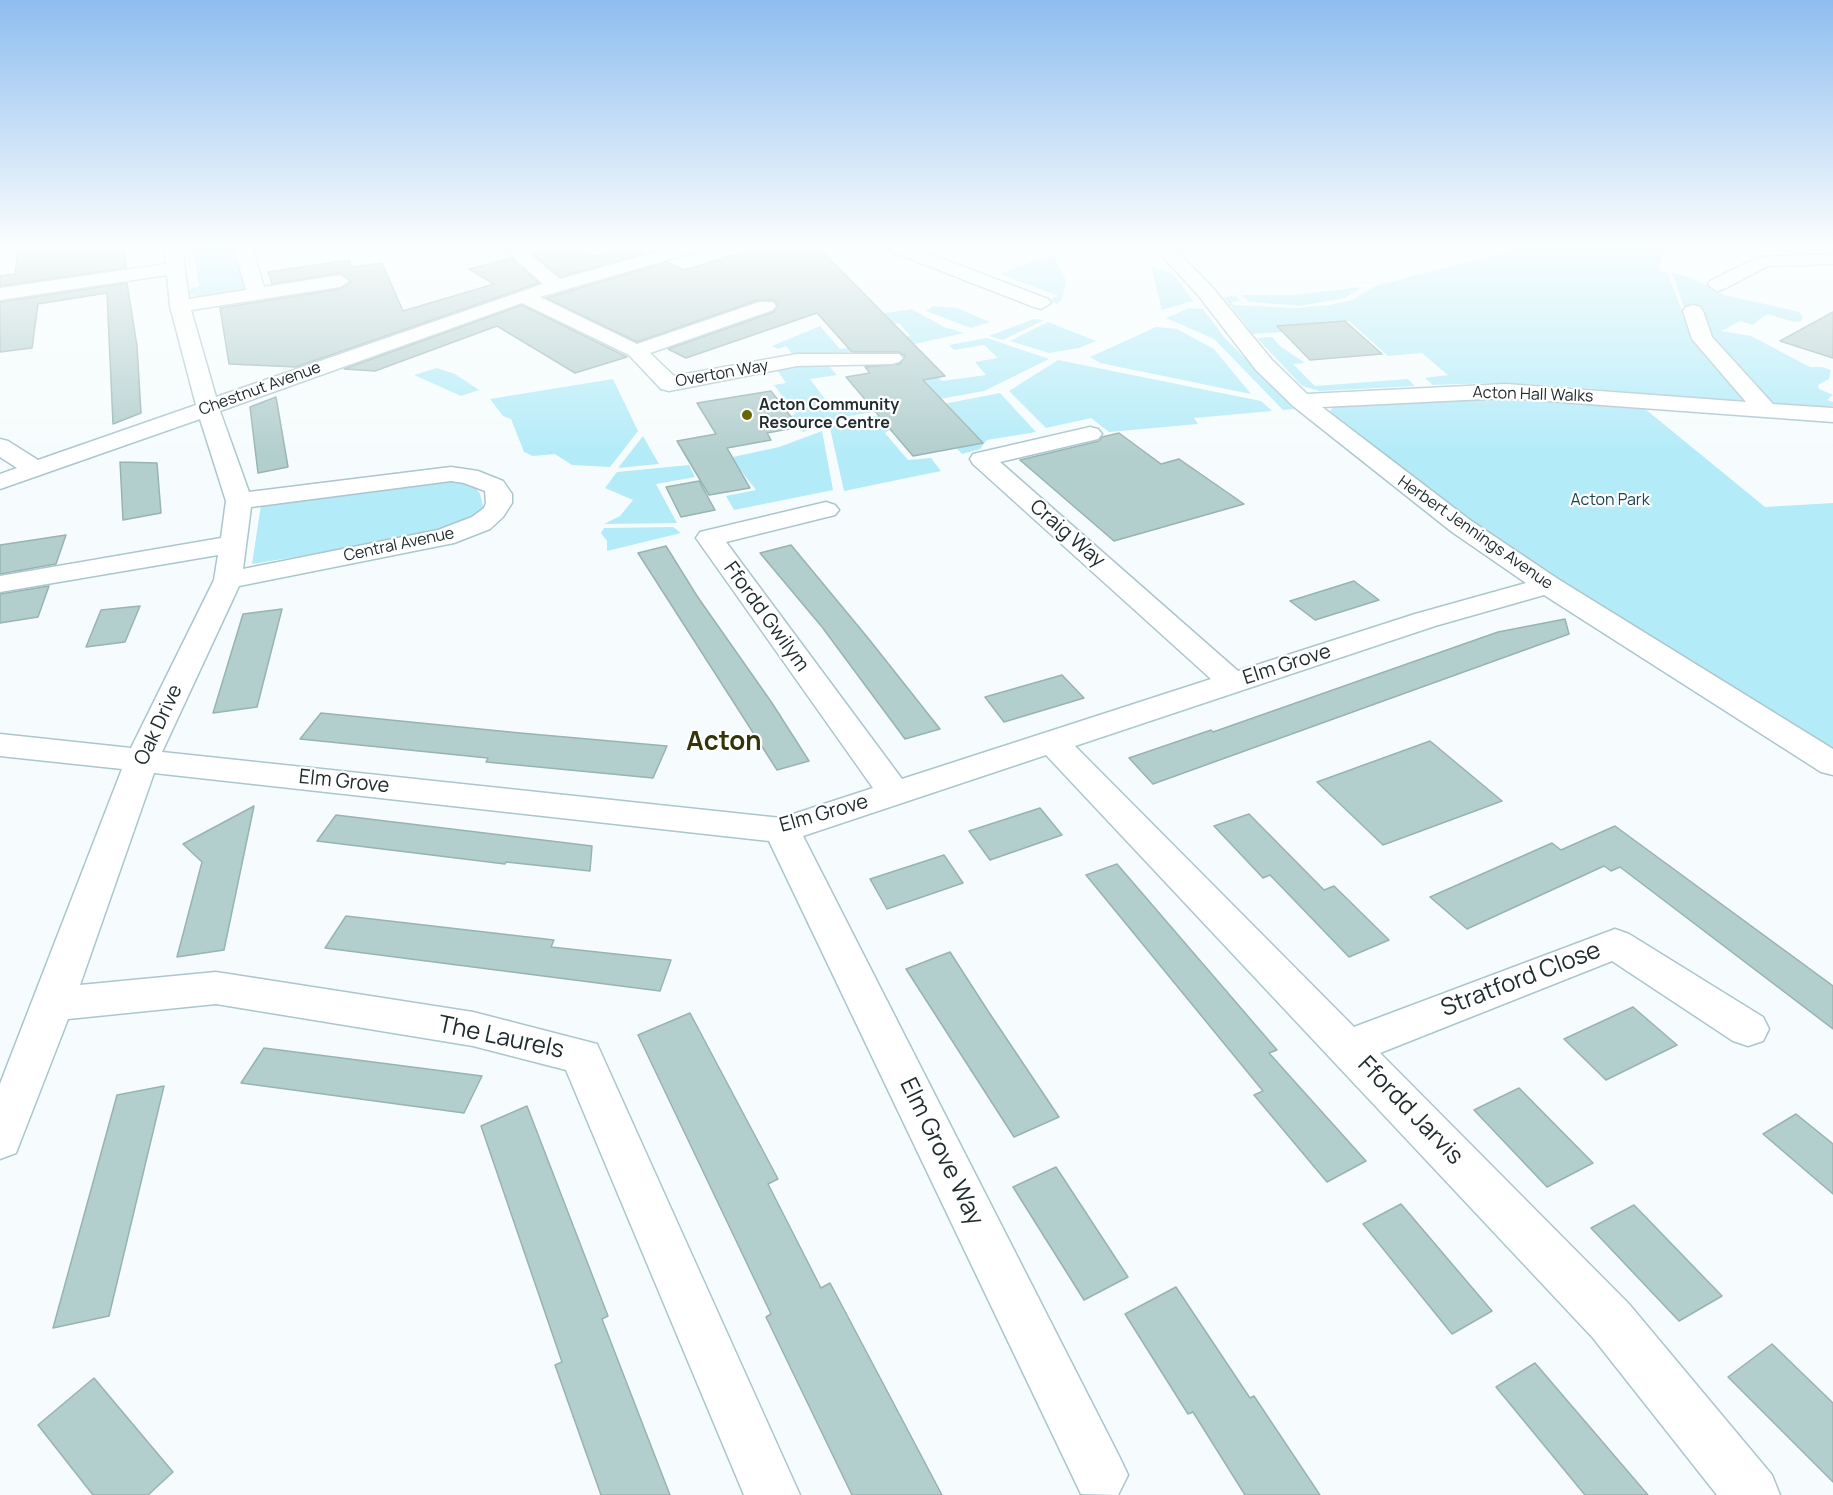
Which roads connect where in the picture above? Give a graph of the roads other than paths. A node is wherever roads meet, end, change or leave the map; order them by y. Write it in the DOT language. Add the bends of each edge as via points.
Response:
graph roads {
  1 [pos="183,317"];
  2 [pos="465,317"];
  3 [pos="566,317"];
  4 [pos="735,317"];
  5 [pos="1226,317"];
  6 [pos="1695,317"];
  7 [pos="636,351"];
  8 [pos="892,358"];
  9 [pos="1300,401"];
  10 [pos="208,408"];
  11 [pos="1766,410"];
  12 [pos="1833,415"];
  13 [pos="1090,434"];
  14 [pos="0,446"];
  15 [pos="35,469"];
  16 [pos="0,482"];
  17 [pos="239,501"];
  18 [pos="826,510"];
  19 [pos="233,544"];
  20 [pos="228,580"];
  21 [pos="0,584"];
  22 [pos="1548,585"];
  23 [pos="1233,683"];
  24 [pos="1052,742"];
  25 [pos="0,745"];
  26 [pos="142,759"];
  27 [pos="1833,764"];
  28 [pos="894,793"];
  29 [pos="782,830"];
  30 [pos="53,1004"];
  31 [pos="1748,1029"];
  32 [pos="1348,1047"];
  33 [pos="0,1139"];
  34 [pos="1100,1475"];
  35 [pos="772,1495"];
  36 [pos="1752,1495"];
  1 -- 10 [label="street, Oak Drive"];
  2 -- 10 [label="street, Chestnut Avenue"];
  3 -- 7 [label="street, Overton Way"];
  4 -- 7 [label="street"];
  5 -- 9 [label="street, Herbert Jennings Avenue" via="1264,365"];
  6 -- 11 [label="street" via="1702,339"];
  7 -- 8 [label="street, Overton Way" via="669,384 797,360"];
  9 -- 11 [label="street, Acton Hall Walks" via="1506,391"];
  9 -- 22 [label="street, Herbert Jennings Avenue" via="1442,512"];
  10 -- 15 [label="street, Chestnut Avenue"];
  10 -- 17 [label="street, Oak Drive"];
  11 -- 12 [label="street, Acton Hall Walks"];
  13 -- 23 [label="street, Craig Way" via="982,459"];
  14 -- 15 [label="street"];
  15 -- 16 [label="street, Chestnut Avenue"];
  17 -- 19 [label="street, Oak Drive"];
  17 -- 20 [label="street, Central Avenue" via="450,474 469,476 494,486 499,494 494,512 481,523 445,537"];
  18 -- 28 [label="street, Ffordd Gwilym" via="709,538"];
  19 -- 20 [label="street, Oak Drive"];
  19 -- 21 [label="street"];
  20 -- 26 [label="street, Oak Drive"];
  22 -- 23 [label="street, Elm Grove" via="1425,620"];
  22 -- 27 [label="street, Herbert Jennings Avenue"];
  23 -- 24 [label="street, Elm Grove"];
  24 -- 28 [label="street, Elm Grove"];
  24 -- 32 [label="street, Ffordd Jarvis"];
  25 -- 26 [label="street, Elm Grove"];
  26 -- 29 [label="street, Elm Grove"];
  26 -- 30 [label="street, Oak Drive"];
  28 -- 29 [label="street, Elm Grove"];
  29 -- 34 [label="street, Elm Grove Way"];
  30 -- 33 [label="street, Oak Drive"];
  30 -- 35 [label="street, The Laurels" via="216,988 473,1029 582,1056"];
  31 -- 32 [label="street, Stratford Close" via="1615,944"];
  32 -- 36 [label="street, Ffordd Jarvis" via="1611,1321"];
}
